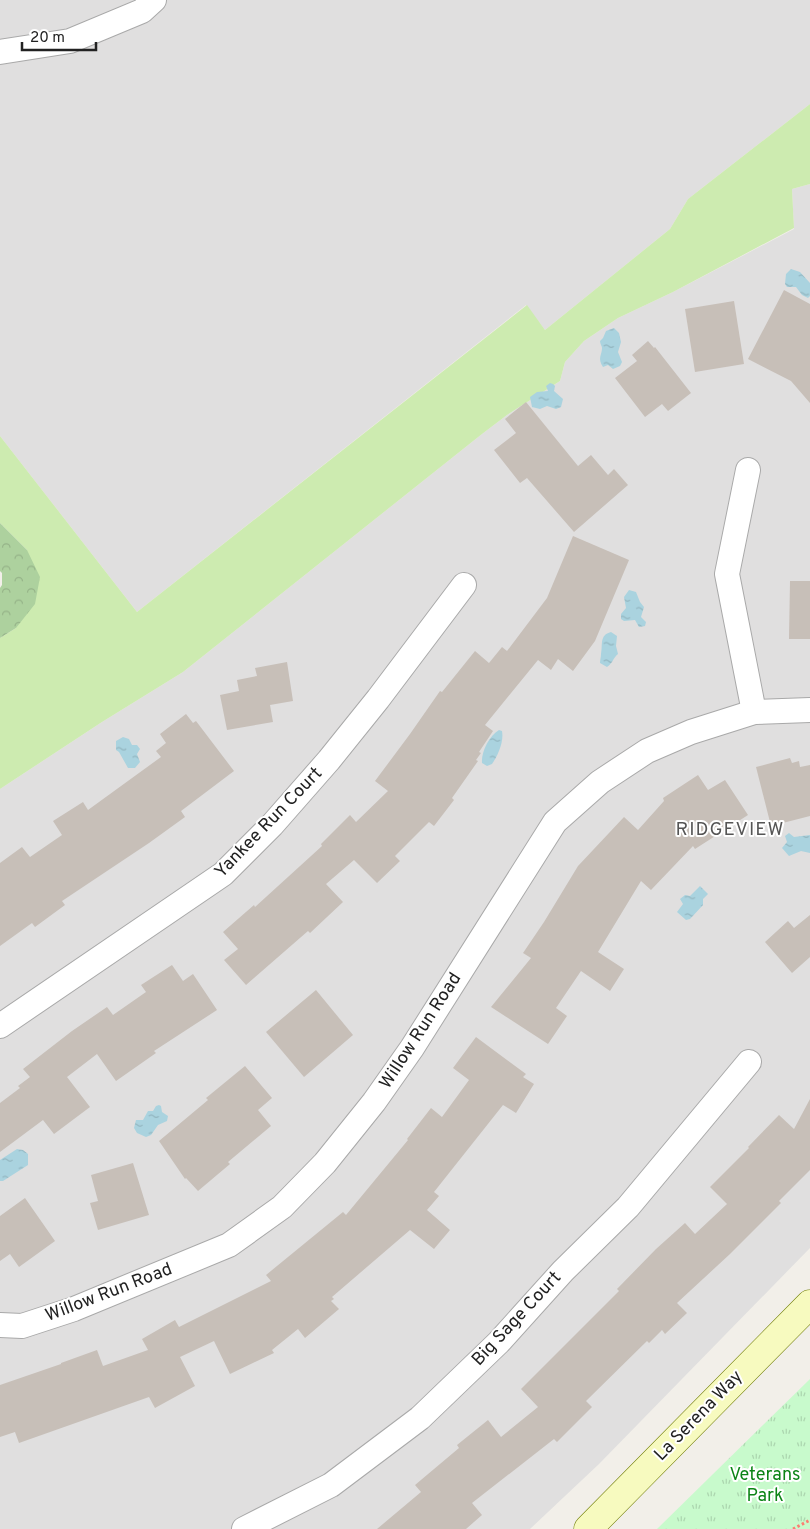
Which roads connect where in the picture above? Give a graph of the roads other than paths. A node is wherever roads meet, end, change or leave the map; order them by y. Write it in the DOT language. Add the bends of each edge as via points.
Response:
graph roads {
  1 [pos="154,0"];
  2 [pos="0,52"];
  3 [pos="748,470"];
  4 [pos="464,585"];
  5 [pos="810,710"];
  6 [pos="754,712"];
  7 [pos="0,1026"];
  8 [pos="749,1062"];
  9 [pos="810,1304"];
  10 [pos="0,1326"];
  11 [pos="244,1529"];
  12 [pos="588,1529"];
  1 -- 2 [label="street" via="142,11 70,41"];
  3 -- 6 [label="street" via="727,574"];
  4 -- 7 [label="street, Yankee Run Court" via="329,760 272,825 223,874"];
  5 -- 6 [label="street, Willow Run Road"];
  6 -- 10 [label="street, Willow Run Road" via="691,732 648,751 600,782 555,822 380,1094 326,1163 282,1207 220,1249 74,1310 22,1326"];
  8 -- 11 [label="street, Big Sage Court" via="628,1207 420,1418 331,1485"];
  9 -- 12 [label="main road, La Serena Way"];
}
